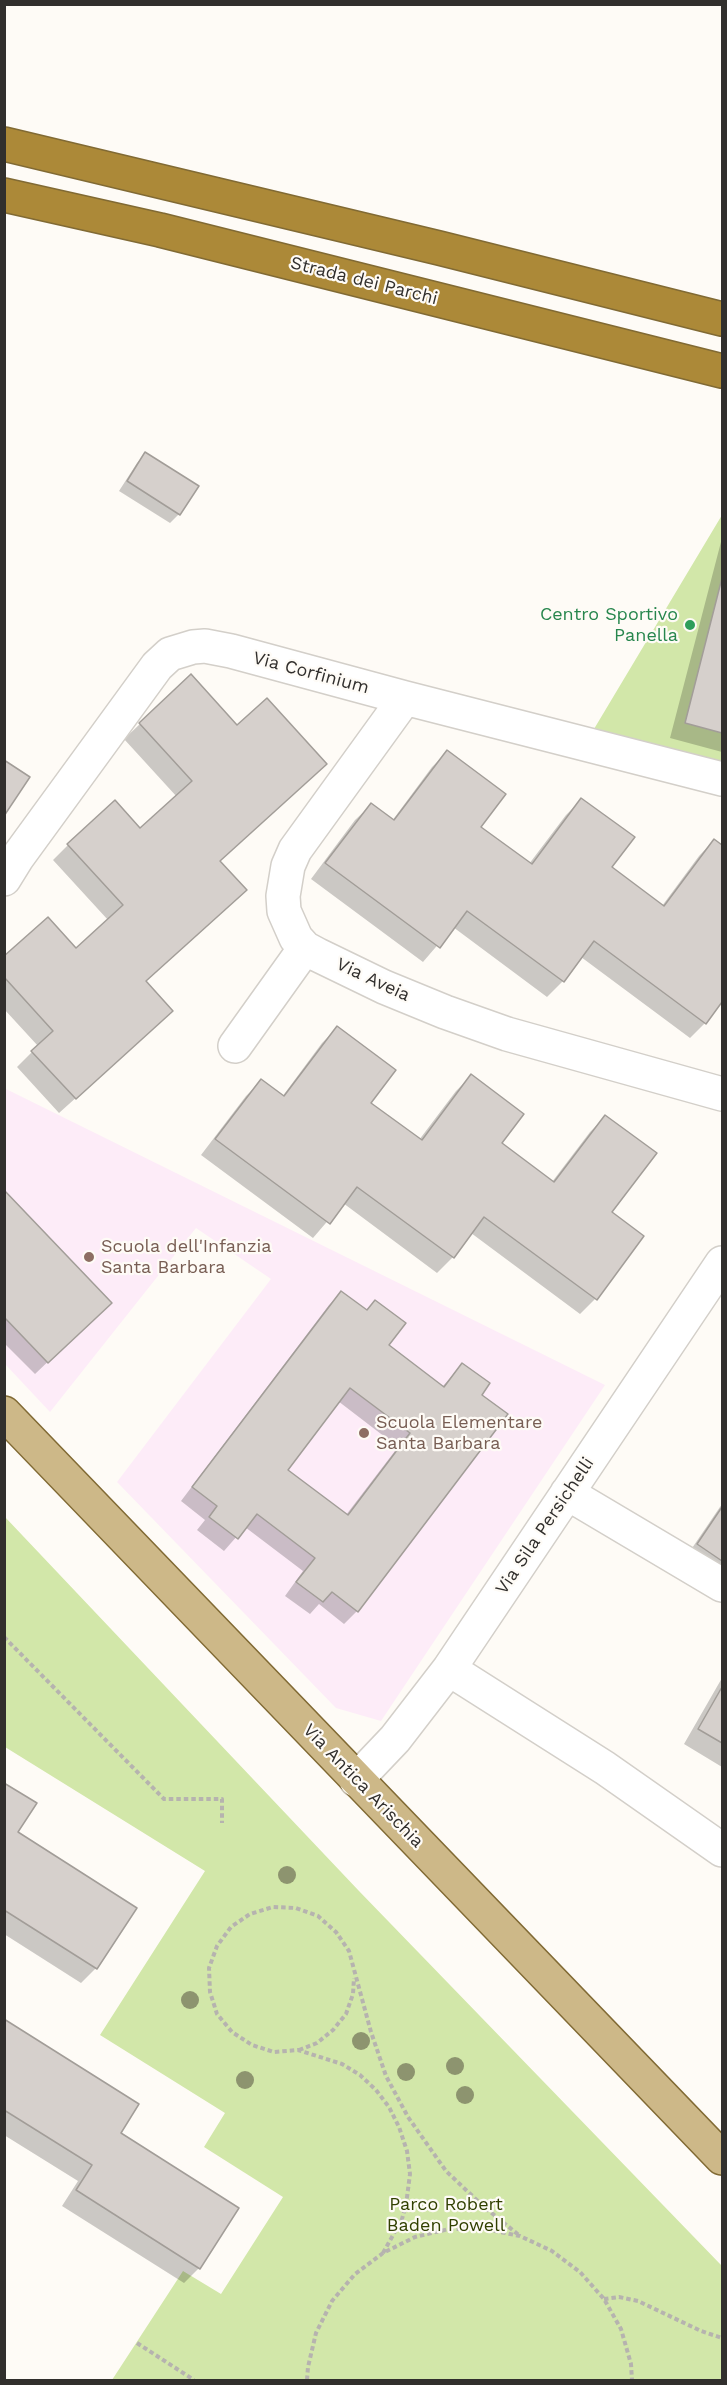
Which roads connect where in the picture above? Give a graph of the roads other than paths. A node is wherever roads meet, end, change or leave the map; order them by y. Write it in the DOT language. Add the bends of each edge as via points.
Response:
graph roads {
  1 [pos="4,144"];
  2 [pos="4,195"];
  3 [pos="723,319"];
  4 [pos="723,371"];
  5 [pos="405,698"];
  6 [pos="723,779"];
  7 [pos="4,879"];
  8 [pos="305,948"];
  9 [pos="235,1046"];
  10 [pos="723,1094"];
  11 [pos="723,1263"];
  12 [pos="4,1413"];
  13 [pos="567,1493"];
  14 [pos="723,1585"];
  15 [pos="449,1669"];
  16 [pos="356,1779"];
  17 [pos="723,1850"];
  18 [pos="723,2158"];
  1 -- 3 [label="highway"];
  2 -- 4 [label="highway, Strada dei Parchi" via="160,230"];
  5 -- 6 [label="street, Via Corfinium"];
  5 -- 7 [label="street, Via Corfinium" via="218,648 193,647 170,654 157,666"];
  5 -- 8 [label="street, Via Aveia" via="306,833 288,866 284,911"];
  8 -- 9 [label="street"];
  8 -- 10 [label="street, Via Aveia" via="384,987 507,1034"];
  11 -- 13 [label="street, Via Sila Persichelli"];
  12 -- 16 [label="main road, Via Antica Arischia"];
  13 -- 14 [label="street"];
  13 -- 15 [label="street, Via Sila Persichelli"];
  15 -- 16 [label="street, Via Sila Persichelli" via="394,1739"];
  15 -- 17 [label="street" via="605,1768"];
  16 -- 18 [label="main road, Via Antica Arischia"];
}
